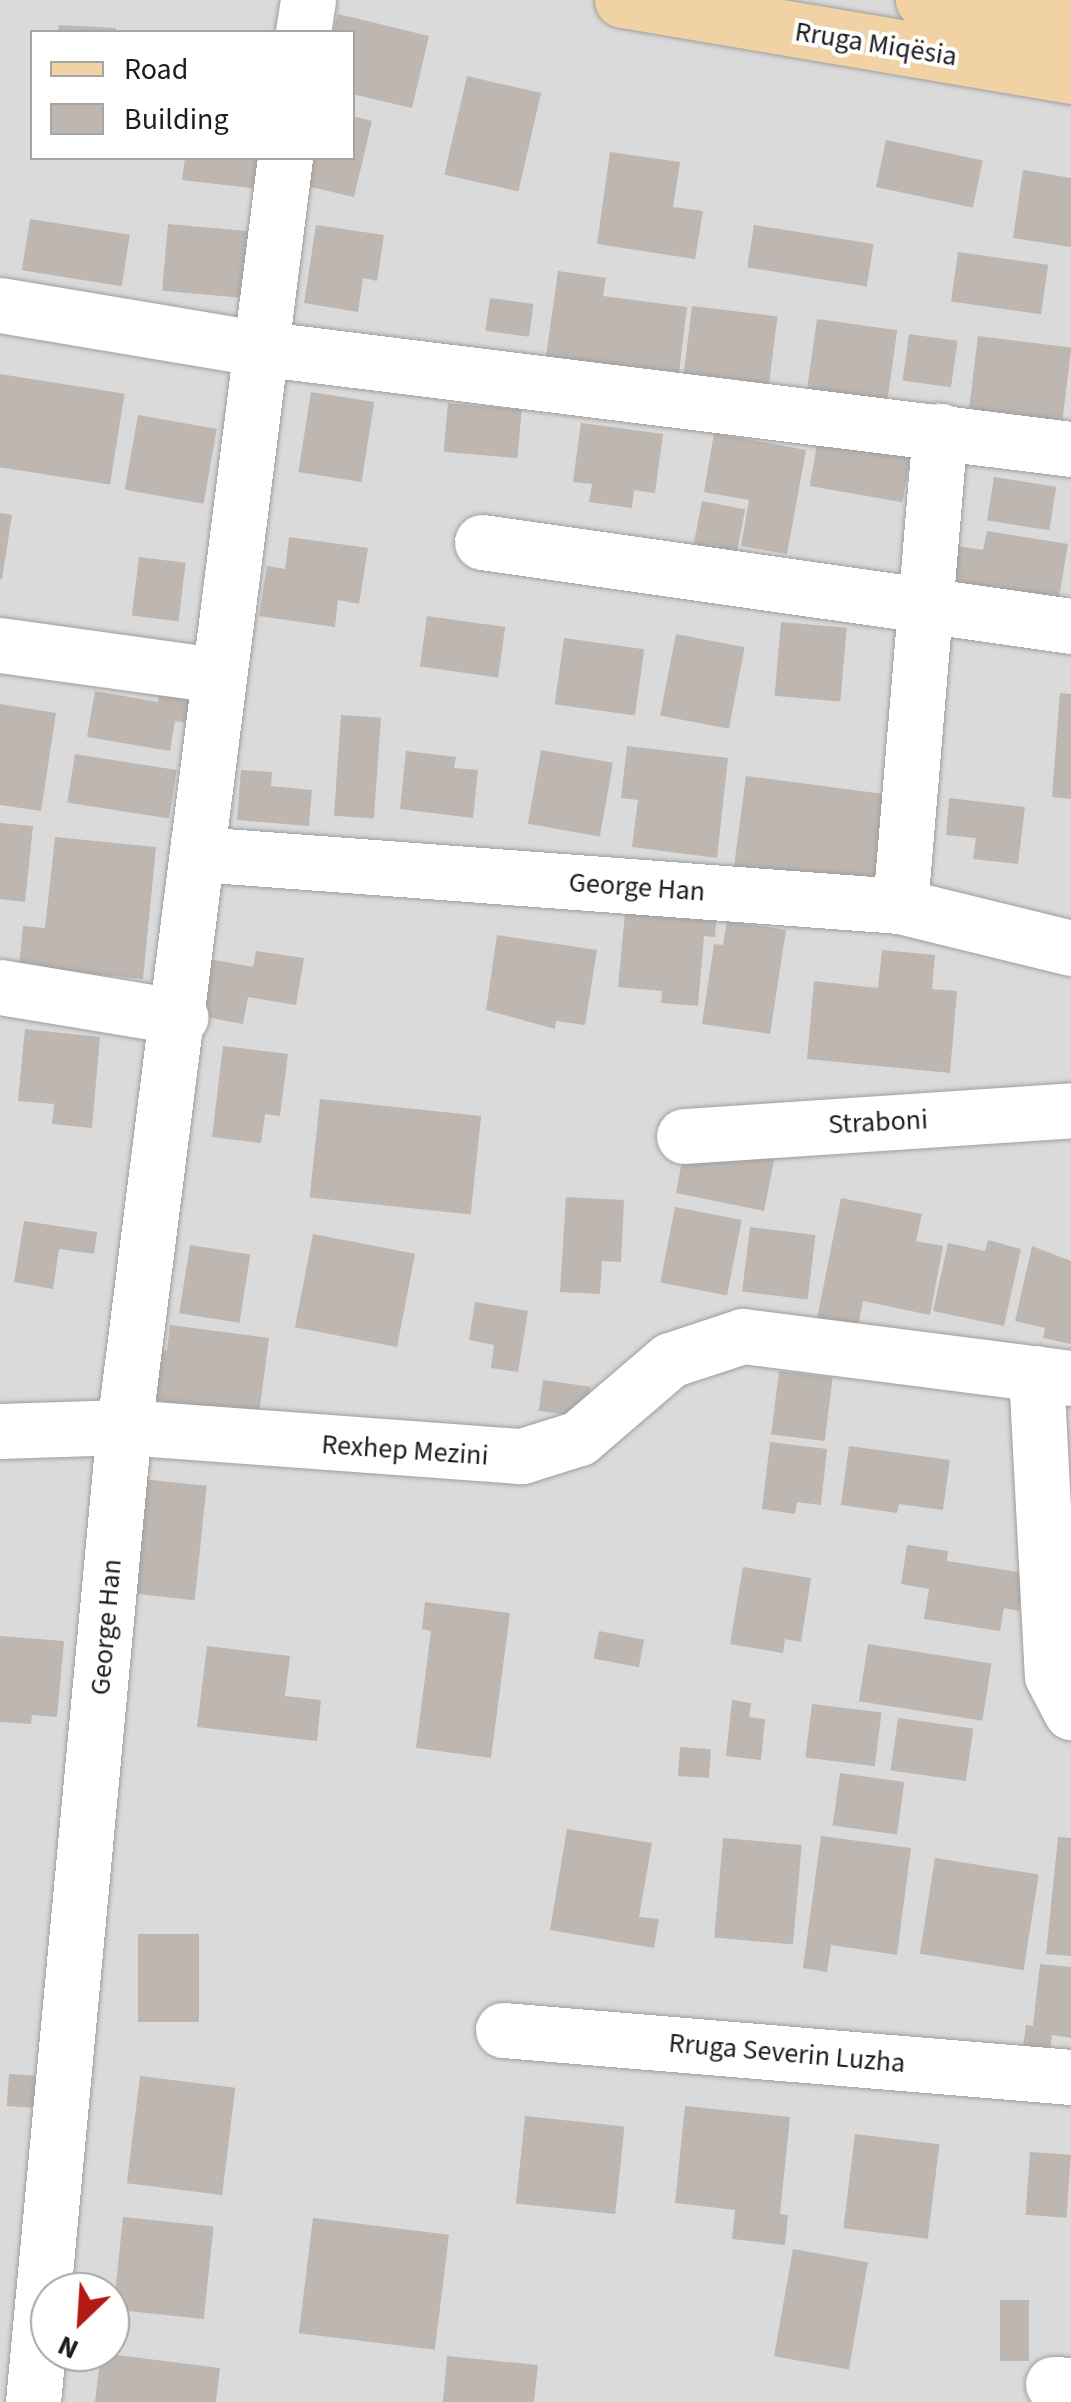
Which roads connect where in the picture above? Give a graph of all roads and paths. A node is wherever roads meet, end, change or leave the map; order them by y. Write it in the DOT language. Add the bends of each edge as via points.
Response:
graph roads {
  1 [pos="308,0"];
  2 [pos="622,0"];
  3 [pos="923,0"];
  4 [pos="789,15"];
  5 [pos="1071,24"];
  6 [pos="304,30"];
  7 [pos="1071,76"];
  8 [pos="285,160"];
  9 [pos="0,306"];
  10 [pos="258,348"];
  11 [pos="940,431"];
  12 [pos="1071,448"];
  13 [pos="482,542"];
  14 [pos="930,603"];
  15 [pos="1071,626"];
  16 [pos="0,645"];
  17 [pos="217,674"];
  18 [pos="198,854"];
  19 [pos="900,906"];
  20 [pos="1071,948"];
  21 [pos="0,987"];
  22 [pos="180,1017"];
  23 [pos="1071,1110"];
  24 [pos="684,1136"];
  25 [pos="1054,1376"];
  26 [pos="124,1427"];
  27 [pos="0,1432"];
  28 [pos="1071,1712"];
  29 [pos="503,2030"];
  30 [pos="1071,2076"];
  31 [pos="33,2402"];
  1 -- 6 [label="street"];
  2 -- 4 [label="main road, Rruga Miqësia"];
  3 -- 5 [label="main road, Rruga Miqësia"];
  4 -- 7 [label="main road, Rruga Miqësia"];
  8 -- 10 [label="street, George Han"];
  9 -- 10 [label="street"];
  10 -- 11 [label="street"];
  10 -- 17 [label="street, George Han"];
  11 -- 12 [label="street"];
  11 -- 14 [label="street"];
  13 -- 14 [label="street"];
  14 -- 15 [label="street"];
  14 -- 19 [label="street"];
  16 -- 17 [label="street"];
  17 -- 18 [label="street, George Han"];
  18 -- 19 [label="street, George Han"];
  18 -- 22 [label="street, George Han"];
  19 -- 20 [label="street, George Han"];
  21 -- 22 [label="street"];
  22 -- 26 [label="street, George Han"];
  23 -- 24 [label="street, Straboni"];
  25 -- 26 [label="street, Rexhep Mezini" via="743,1336 670,1360 579,1438 522,1456"];
  25 -- 28 [label="street" via="1052,1676"];
  26 -- 27 [label="street, Rexhep Mezini"];
  26 -- 31 [label="street, George Han"];
  29 -- 30 [label="street, Rruga Severin Luzha"];
}
